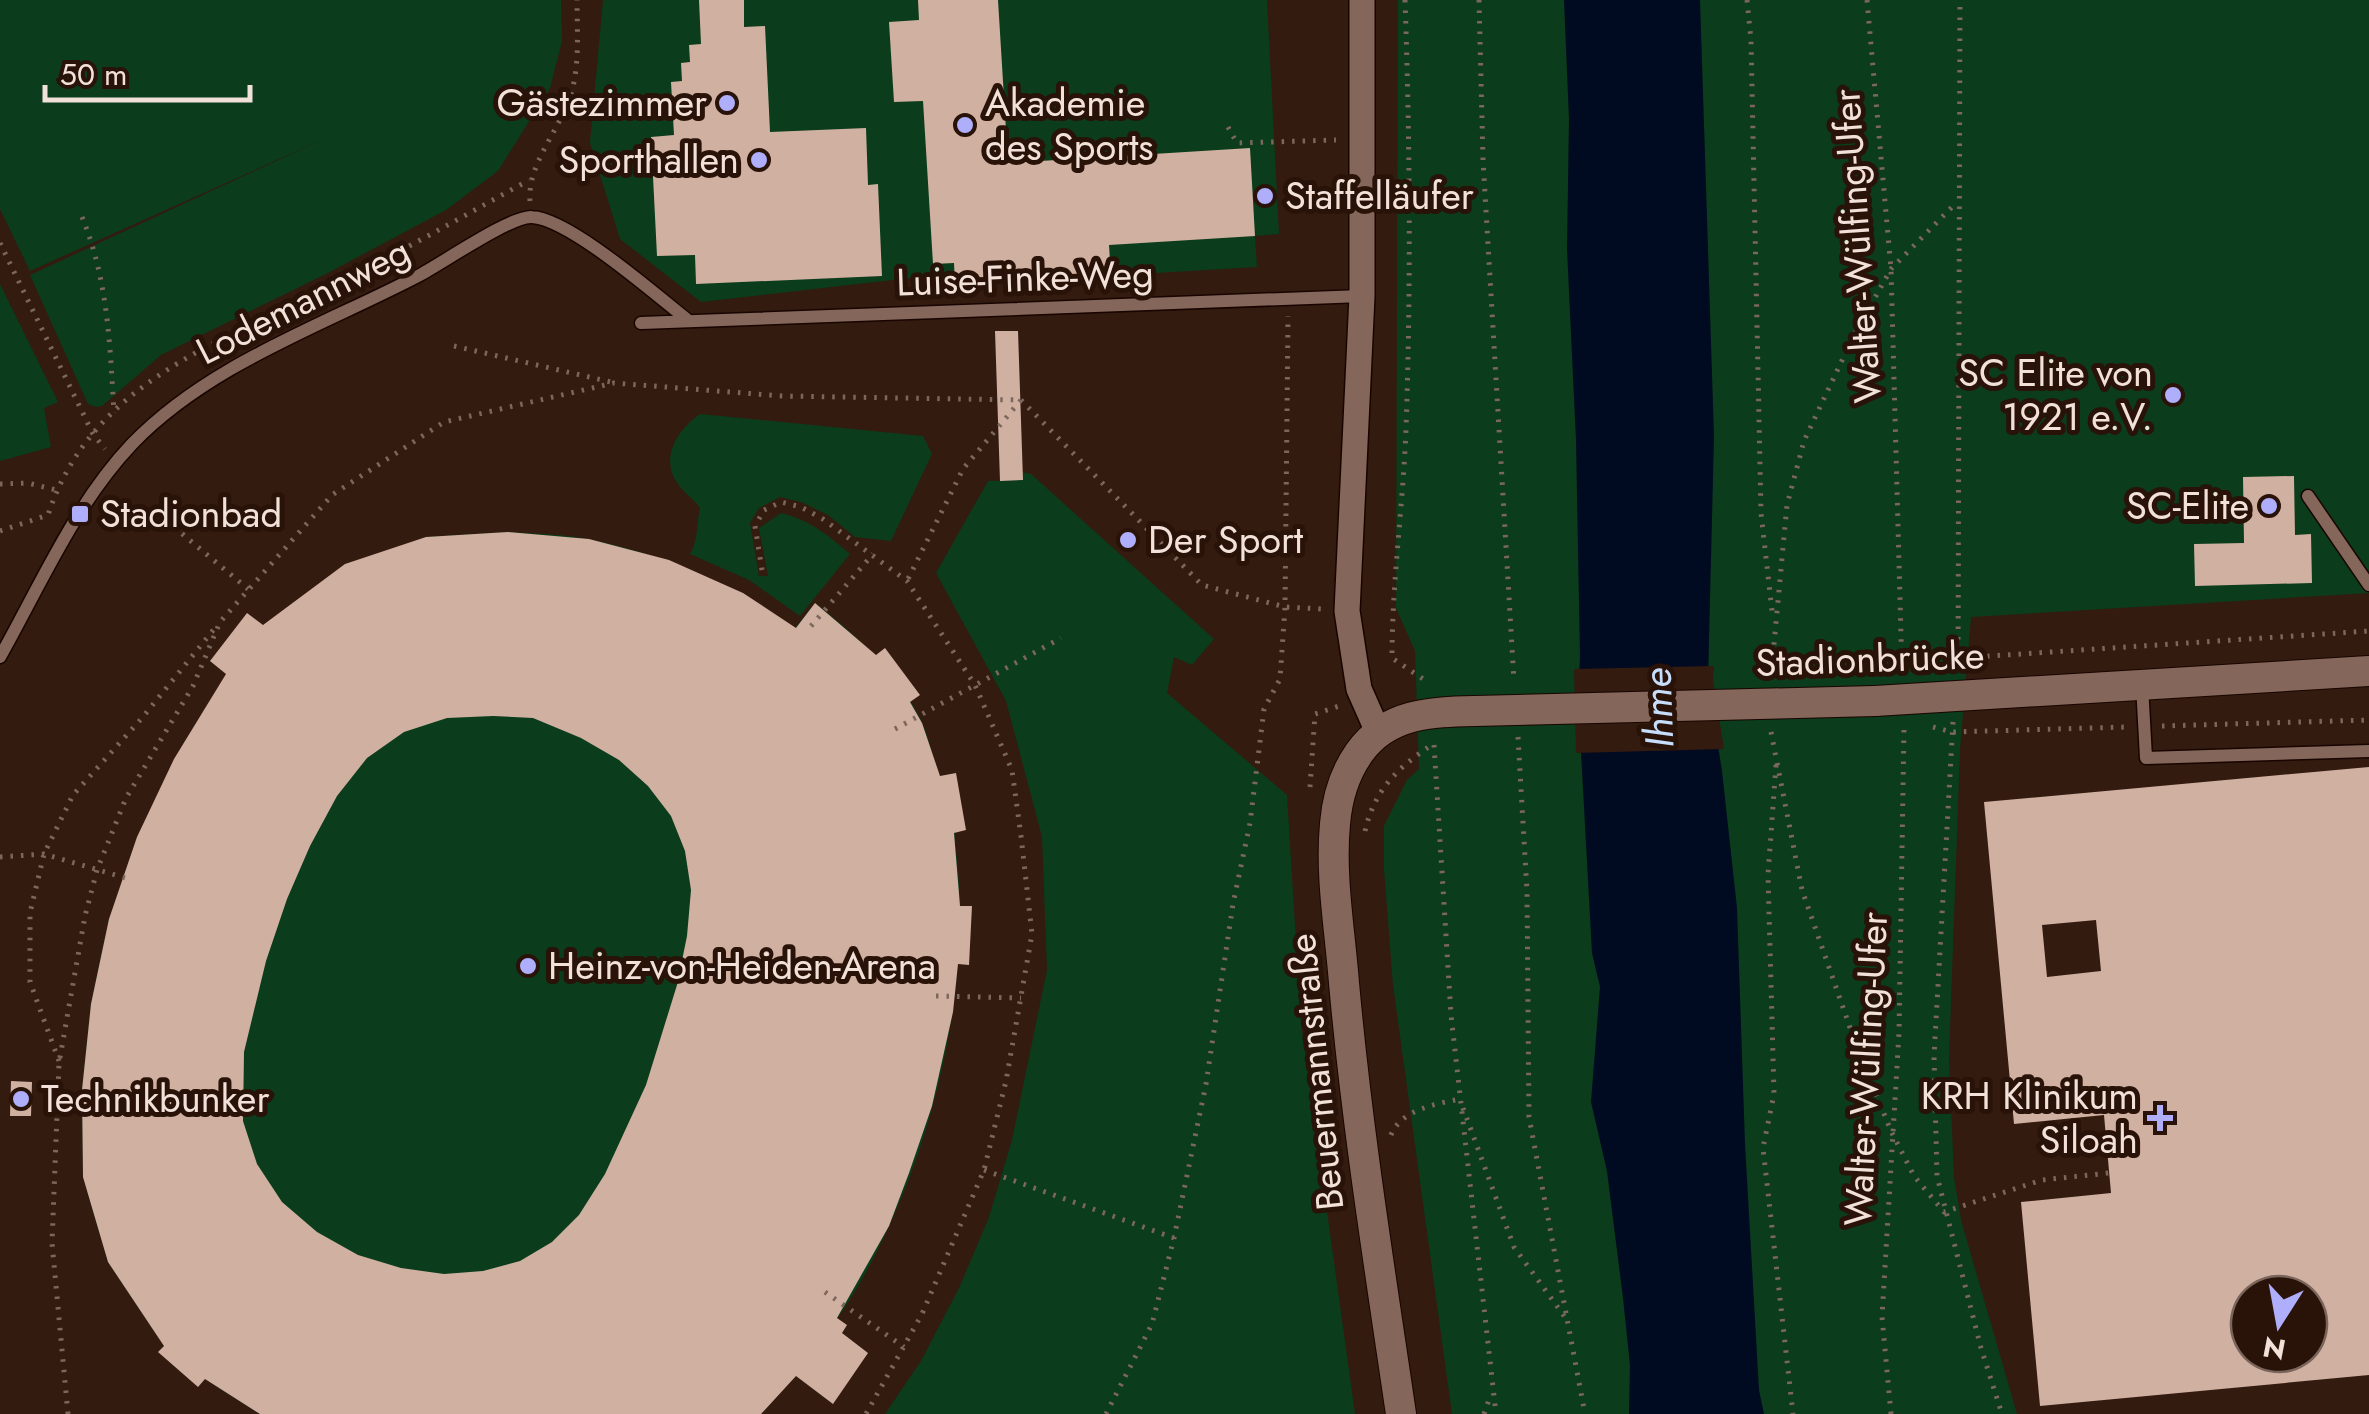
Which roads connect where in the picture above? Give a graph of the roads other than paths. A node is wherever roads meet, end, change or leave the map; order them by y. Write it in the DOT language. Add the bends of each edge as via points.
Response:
graph roads {
  1 [pos="1362,0"];
  2 [pos="1362,296"];
  3 [pos="690,321"];
  4 [pos="640,323"];
  5 [pos="2308,496"];
  6 [pos="2369,585"];
  7 [pos="0,657"];
  8 [pos="2369,671"];
  9 [pos="2142,685"];
  10 [pos="1378,732"];
  11 [pos="2369,750"];
  12 [pos="1400,1414"];
  1 -- 2 [label="street"];
  2 -- 3 [label="lane, Luise-Finke-Weg"];
  2 -- 10 [label="street" via="1347,610 1359,689"];
  3 -- 4 [label="lane, Luise-Finke-Weg"];
  3 -- 7 [label="lane, Lodemannweg" via="569,230 532,216 513,222 206,383 132,444 80,514"];
  5 -- 6 [label="lane"];
  8 -- 9 [label="street, Stadionbrücke"];
  9 -- 10 [label="street, Stadionbrücke, bridge" via="1875,701 1431,712"];
  9 -- 11 [label="lane" via="2146,758"];
  10 -- 12 [label="street, Beuermannstraße" via="1349,769 1340,797 1335,870 1353,1083"];
}
